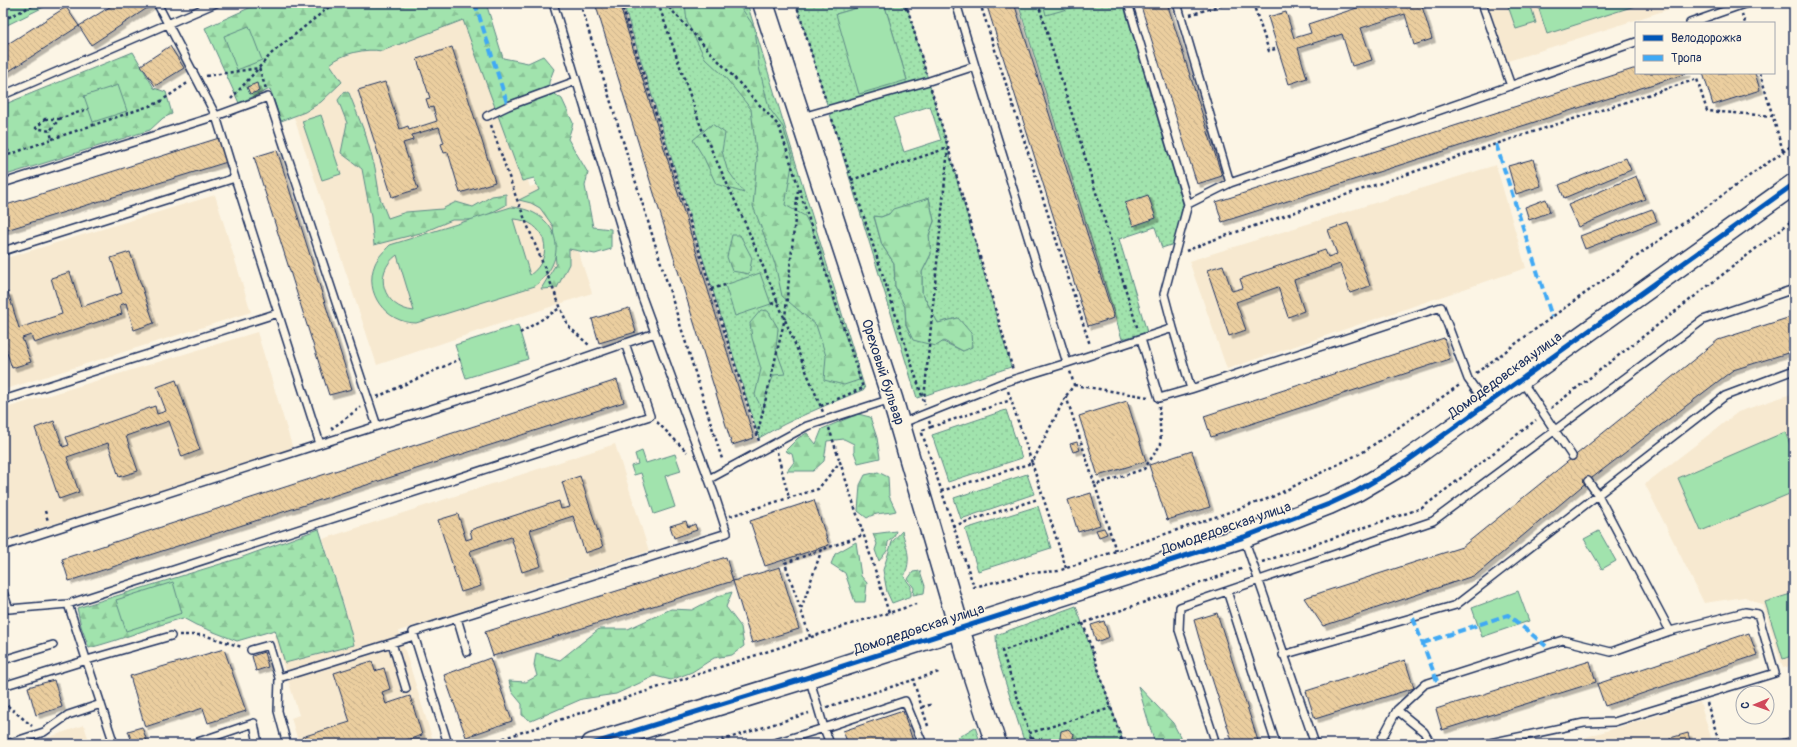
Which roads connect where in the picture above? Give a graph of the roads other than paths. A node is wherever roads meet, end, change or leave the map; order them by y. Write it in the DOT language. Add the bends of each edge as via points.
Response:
graph roads {
  1 [pos="157,3"];
  2 [pos="216,3"];
  3 [pos="552,3"];
  4 [pos="763,3"];
  5 [pos="956,3"];
  6 [pos="1128,3"];
  7 [pos="1177,3"];
  8 [pos="1482,3"];
  9 [pos="1747,3"];
  10 [pos="1791,3"];
  11 [pos="1794,6"];
  12 [pos="1693,22"];
  13 [pos="169,24"];
  14 [pos="1635,42"];
  15 [pos="975,66"];
  16 [pos="576,81"];
  17 [pos="1511,86"];
  18 [pos="3,95"];
  19 [pos="216,116"];
  20 [pos="487,116"];
  21 [pos="800,118"];
  22 [pos="235,178"];
  23 [pos="3,183"];
  24 [pos="1230,183"];
  25 [pos="1794,184"];
  26 [pos="1188,204"];
  27 [pos="3,251"];
  28 [pos="1794,289"];
  29 [pos="278,313"];
  30 [pos="1173,328"];
  31 [pos="655,333"];
  32 [pos="1141,339"];
  33 [pos="625,343"];
  34 [pos="1068,363"];
  35 [pos="1794,370"];
  36 [pos="1521,379"];
  37 [pos="1192,389"];
  38 [pos="892,398"];
  39 [pos="3,400"];
  40 [pos="1486,405"];
  41 [pos="900,424"];
  42 [pos="377,426"];
  43 [pos="1555,430"];
  44 [pos="319,442"];
  45 [pos="1572,456"];
  46 [pos="709,479"];
  47 [pos="1588,481"];
  48 [pos="1598,495"];
  49 [pos="1244,537"];
  50 [pos="3,546"];
  51 [pos="1258,580"];
  52 [pos="1227,591"];
  53 [pos="3,592"];
  54 [pos="68,604"];
  55 [pos="6,610"];
  56 [pos="457,618"];
  57 [pos="959,629"];
  58 [pos="1670,630"];
  59 [pos="171,636"];
  60 [pos="414,636"];
  61 [pos="392,643"];
  62 [pos="53,645"];
  63 [pos="251,650"];
  64 [pos="467,652"];
  65 [pos="1284,655"];
  66 [pos="3,660"];
  67 [pos="87,660"];
  68 [pos="809,677"];
  69 [pos="279,678"];
  70 [pos="3,686"];
  71 [pos="406,689"];
  72 [pos="101,704"];
  73 [pos="1397,710"];
  74 [pos="824,728"];
  75 [pos="7,744"];
  76 [pos="114,744"];
  77 [pos="192,744"];
  78 [pos="258,744"];
  79 [pos="287,744"];
  80 [pos="448,744"];
  81 [pos="592,744"];
  82 [pos="772,744"];
  83 [pos="830,744"];
  84 [pos="923,744"];
  85 [pos="996,744"];
  86 [pos="1216,744"];
  87 [pos="1276,744"];
  88 [pos="1314,744"];
  89 [pos="1379,744"];
  90 [pos="1431,744"];
  91 [pos="1485,744"];
  1 -- 13 [label="lane"];
  2 -- 13 [label="lane"];
  3 -- 16 [label="lane" via="563,48"];
  4 -- 21 [label="street, Ореховый бульвар"];
  5 -- 15 [label="lane"];
  6 -- 26 [label="lane"];
  7 -- 24 [label="lane"];
  8 -- 17 [label="lane"];
  9 -- 12 [label="lane"];
  10 -- 11 [label="lane"];
  13 -- 18 [label="lane"];
  13 -- 19 [label="lane"];
  14 -- 17 [label="lane"];
  15 -- 21 [label="lane"];
  15 -- 34 [label="lane"];
  16 -- 20 [label="lane"];
  16 -- 31 [label="lane" via="609,196"];
  17 -- 24 [label="lane"];
  19 -- 22 [label="lane"];
  19 -- 23 [label="lane"];
  19 -- 42 [label="lane" via="268,97"];
  21 -- 38 [label="street, Ореховый бульвар"];
  22 -- 27 [label="lane"];
  22 -- 29 [label="lane"];
  24 -- 26 [label="lane"];
  25 -- 36 [label="street, Домодедовская улица"];
  26 -- 30 [label="lane" via="1164,294"];
  28 -- 43 [label="lane" via="1703,320"];
  29 -- 39 [label="lane"];
  29 -- 44 [label="lane"];
  30 -- 32 [label="lane"];
  30 -- 37 [label="lane"];
  31 -- 33 [label="lane"];
  31 -- 46 [label="lane"];
  32 -- 34 [label="lane"];
  32 -- 37 [label="lane" via="1159,398"];
  33 -- 42 [label="lane" via="488,391"];
  33 -- 54 [label="lane" via="650,416"];
  34 -- 41 [label="lane" via="1005,382"];
  35 -- 48 [label="lane" via="1725,396"];
  36 -- 40 [label="street, Домодедовская улица"];
  36 -- 43 [label="lane"];
  37 -- 40 [label="lane" via="1441,307 1468,379"];
  38 -- 41 [label="street, Ореховый бульвар"];
  38 -- 46 [label="lane" via="807,426"];
  40 -- 49 [label="street, Домодедовская улица" via="1403,464 1357,491 1304,515"];
  41 -- 57 [label="street, Ореховый бульвар"];
  42 -- 44 [label="lane"];
  43 -- 45 [label="lane"];
  43 -- 51 [label="lane" via="1433,521"];
  44 -- 50 [label="lane"];
  46 -- 56 [label="lane" via="727,533"];
  47 -- 48 [label="lane"];
  48 -- 58 [label="lane"];
  48 -- 65 [label="lane" via="1456,605"];
  49 -- 51 [label="lane"];
  49 -- 57 [label="street, Домодедовская улица"];
  51 -- 52 [label="lane"];
  51 -- 65 [label="lane"];
  52 -- 86 [label="lane" via="1180,607 1179,630"];
  52 -- 87 [label="lane"];
  53 -- 55 [label="lane"];
  54 -- 55 [label="lane"];
  54 -- 67 [label="lane"];
  56 -- 60 [label="lane" via="413,632"];
  56 -- 64 [label="lane"];
  57 -- 68 [label="street, Домодедовская улица"];
  57 -- 85 [label="street, Ореховый бульвар"];
  58 -- 73 [label="lane" via="1611,652 1563,640 1426,684"];
  58 -- 91 [label="lane" via="1745,612 1758,614 1776,673 1614,722 1584,723"];
  59 -- 67 [label="lane"];
  60 -- 61 [label="lane"];
  60 -- 80 [label="lane"];
  61 -- 69 [label="lane"];
  61 -- 71 [label="lane"];
  62 -- 66 [label="lane"];
  63 -- 69 [label="lane" via="269,644"];
  65 -- 88 [label="lane"];
  67 -- 70 [label="lane"];
  67 -- 72 [label="lane"];
  68 -- 74 [label="lane"];
  68 -- 81 [label="street, Домодедовская улица"];
  69 -- 79 [label="lane" via="278,711"];
  72 -- 75 [label="lane" via="68,715 40,733"];
  72 -- 76 [label="lane"];
  73 -- 89 [label="lane"];
  73 -- 90 [label="lane" via="1424,732"];
  74 -- 82 [label="lane"];
  74 -- 83 [label="lane"];
  74 -- 84 [label="lane" via="905,701"];
  77 -- 78 [label="lane" via="254,723"];
}
